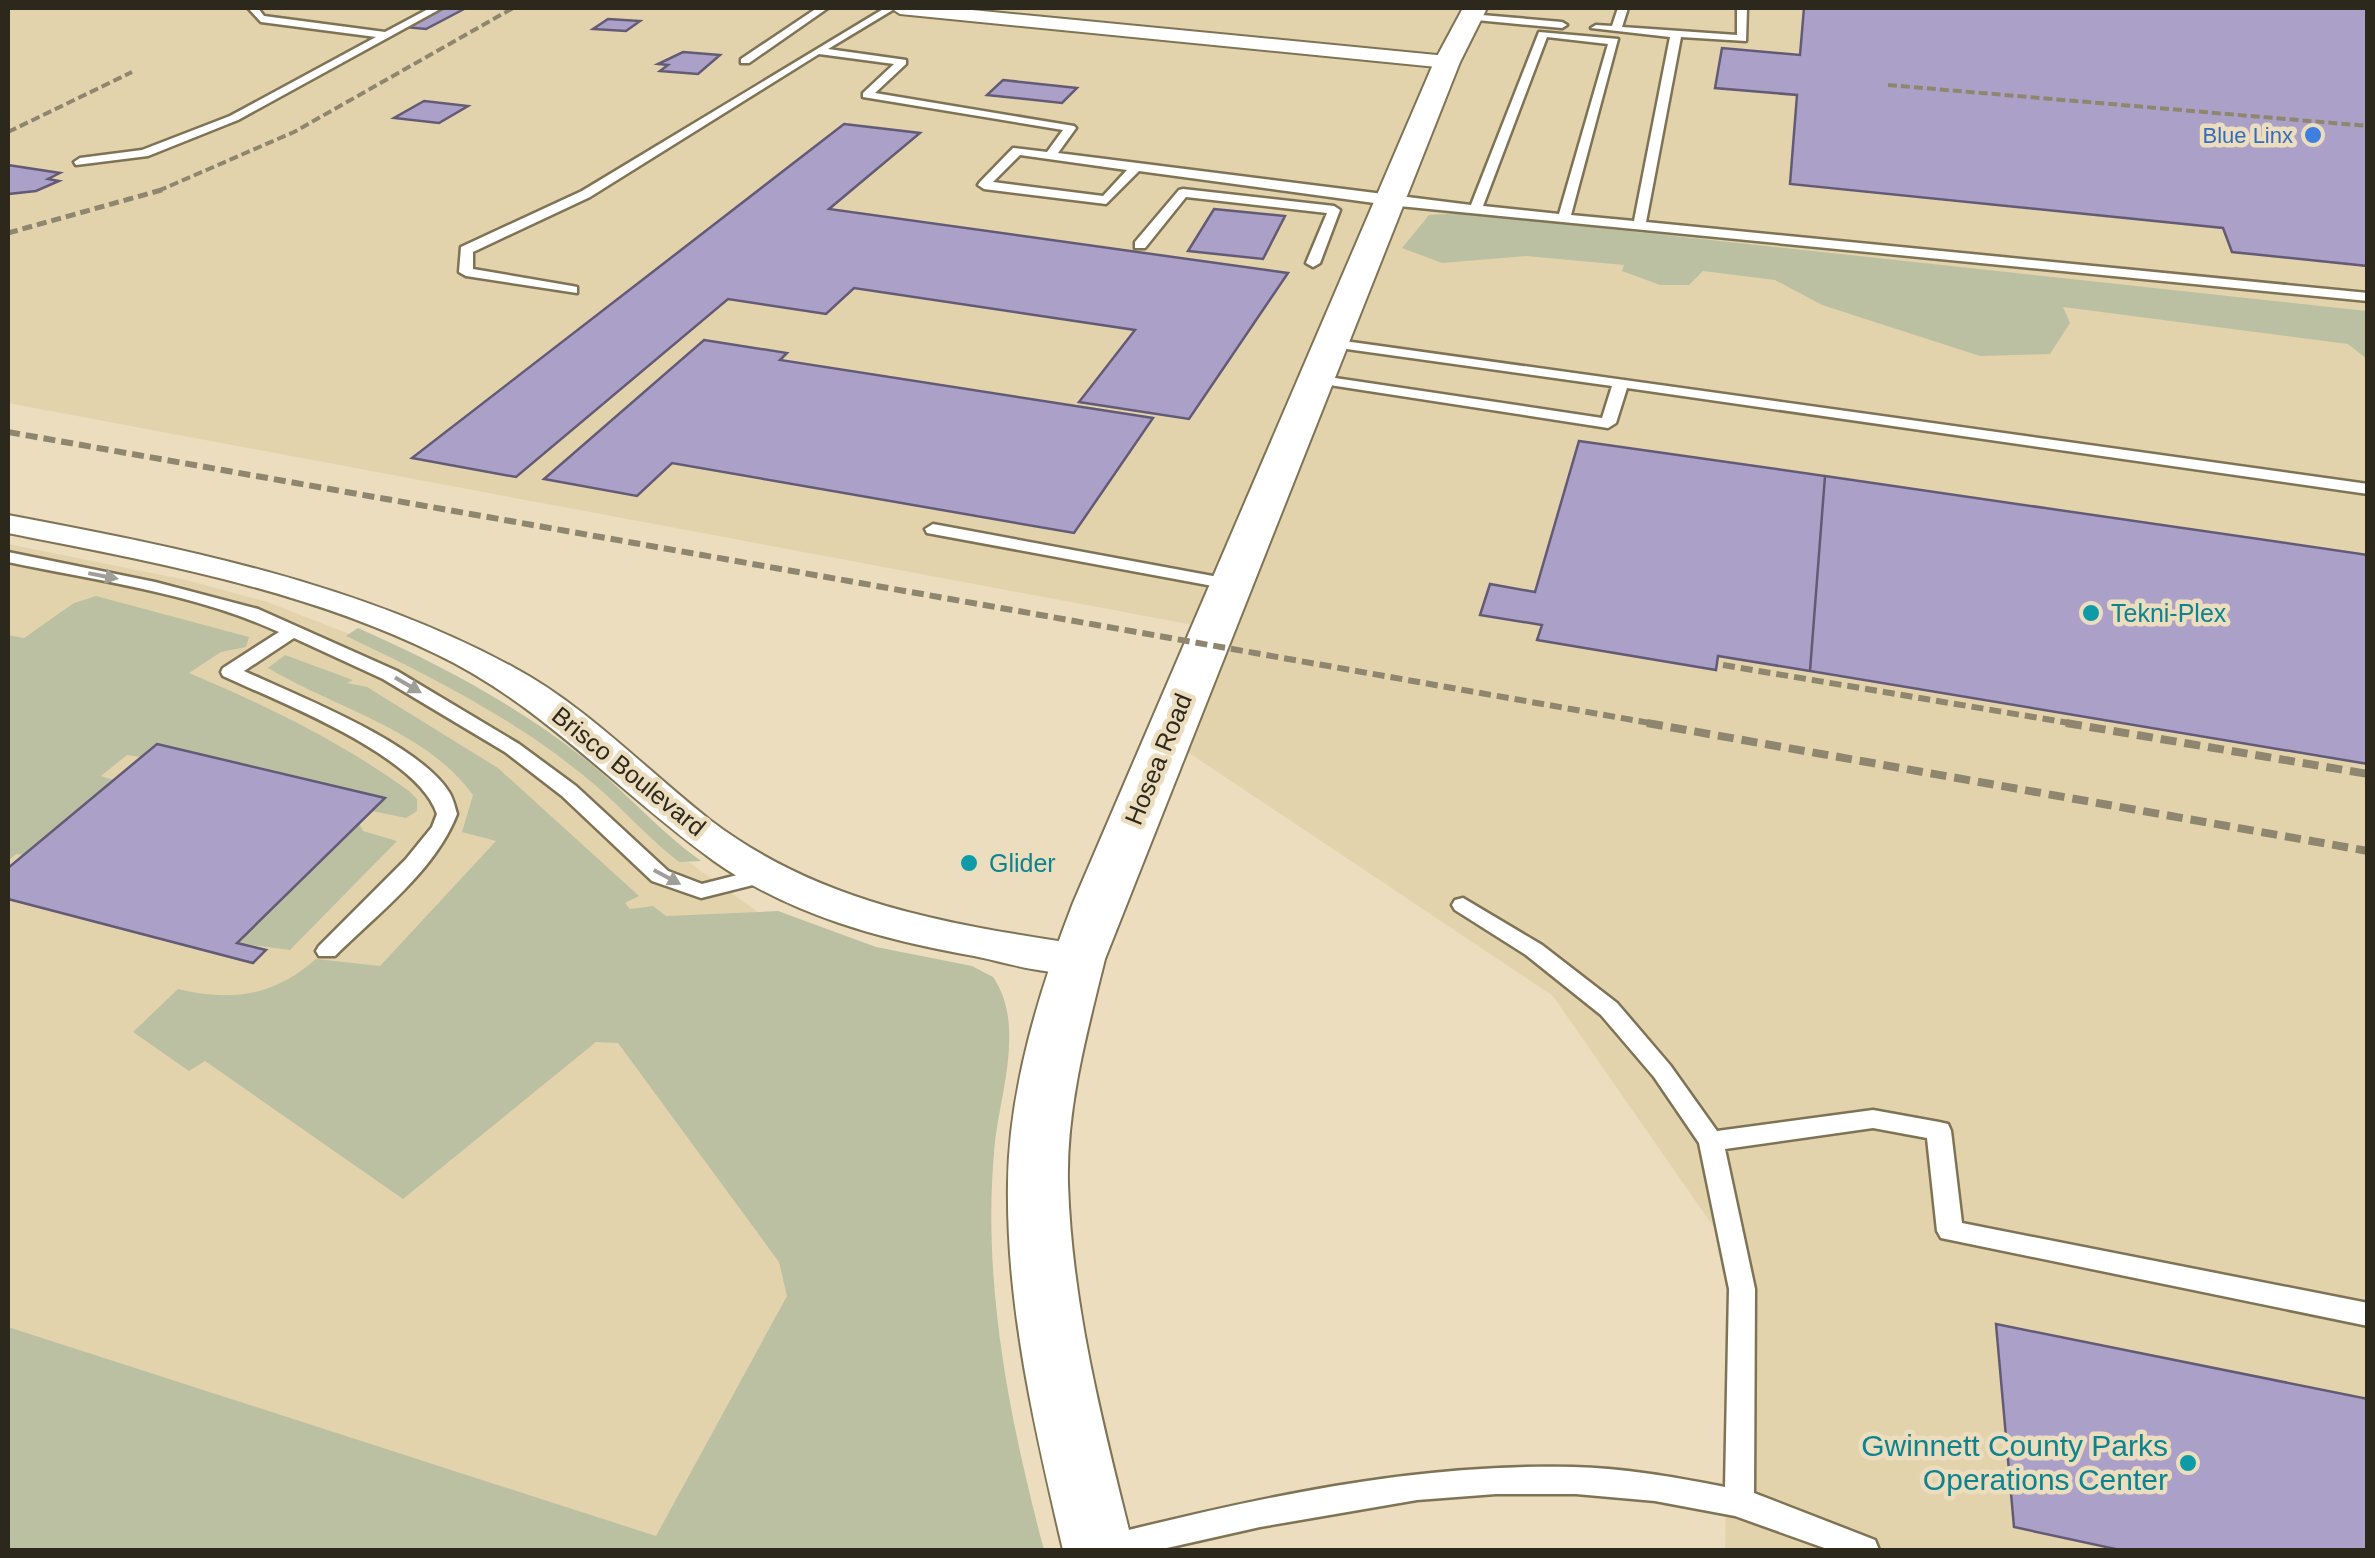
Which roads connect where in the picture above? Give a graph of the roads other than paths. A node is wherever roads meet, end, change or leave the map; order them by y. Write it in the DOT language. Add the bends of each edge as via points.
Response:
graph roads {
  1 [pos="252,8"];
  2 [pos="437,8"];
  3 [pos="823,8"];
  4 [pos="890,8"];
  5 [pos="900,8"];
  6 [pos="1622,8"];
  7 [pos="1742,8"];
  8 [pos="994,12"];
  9 [pos="1473,12"];
  10 [pos="1616,29"];
  11 [pos="1676,34"];
  12 [pos="386,35"];
  13 [pos="817,51"];
  14 [pos="745,61"];
  15 [pos="1447,62"];
  16 [pos="1050,156"];
  17 [pos="80,162"];
  18 [pos="1136,167"];
  19 [pos="1298,188"];
  20 [pos="1389,201"];
  21 [pos="1289,204"];
  22 [pos="1475,210"];
  23 [pos="1564,219"];
  24 [pos="1639,226"];
  25 [pos="1140,245"];
  26 [pos="1313,263"];
  27 [pos="572,290"];
  28 [pos="2368,297"];
  29 [pos="1330,343"];
  30 [pos="1314,379"];
  31 [pos="1621,383"];
  32 [pos="2368,489"];
  33 [pos="8,524"];
  34 [pos="933,529"];
  35 [pos="8,557"];
  36 [pos="1229,584"];
  37 [pos="291,632"];
  38 [pos="764,875"];
  39 [pos="1463,905"];
  40 [pos="327,951"];
  41 [pos="1078,959"];
  42 [pos="1711,1141"];
  43 [pos="2368,1315"];
  44 [pos="1739,1503"];
  45 [pos="1101,1550"];
  46 [pos="1864,1550"];
  1 -- 12 [label="lane" via="261,19"];
  2 -- 12 [label="lane"];
  3 -- 14 [label="lane"];
  4 -- 13 [label="lane"];
  5 -- 8 [label="street"];
  6 -- 10 [label="lane"];
  7 -- 11 [label="lane" via="1742,39"];
  8 -- 15 [label="street"];
  9 -- 10 [label="lane"];
  9 -- 15 [label="street, Hosea Road"];
  10 -- 11 [label="lane"];
  11 -- 24 [label="lane"];
  12 -- 17 [label="lane" via="234,118 144,153"];
  13 -- 16 [label="lane" via="902,62 867,95 1070,128"];
  13 -- 27 [label="lane" via="586,194 466,250 466,272"];
  15 -- 20 [label="street, Hosea Road"];
  16 -- 18 [label="lane"];
  16 -- 18 [label="lane" via="1016,151 984,185 1106,200"];
  18 -- 19 [label="lane"];
  19 -- 20 [label="lane"];
  19 -- 21 [label="lane"];
  20 -- 22 [label="lane"];
  20 -- 29 [label="street, Hosea Road"];
  21 -- 25 [label="lane" via="1183,193"];
  21 -- 26 [label="lane" via="1334,210"];
  22 -- 23 [label="lane"];
  22 -- 23 [label="lane" via="1543,34 1614,41"];
  23 -- 24 [label="lane"];
  24 -- 28 [label="lane"];
  29 -- 30 [label="street, Hosea Road"];
  29 -- 31 [label="lane"];
  30 -- 31 [label="lane" via="1608,423"];
  30 -- 36 [label="street, Hosea Road"];
  31 -- 32 [label="lane"];
  33 -- 38 [label="street, Brisco Boulevard" via="234,570 316,594 443,646 572,720"];
  34 -- 36 [label="lane"];
  35 -- 37 [label="lane, one-way" via="204,599"];
  36 -- 41 [label="street, Hosea Road"];
  37 -- 38 [label="lane, one-way" via="390,674 512,748 660,876 701,891"];
  37 -- 40 [label="lane" via="230,672 410,763 446,801 447,816 435,840"];
  38 -- 41 [label="street, Brisco Boulevard" via="858,916"];
  39 -- 42 [label="lane" via="1609,1009"];
  41 -- 45 [label="street, Hosea Road" via="1051,1062 1038,1182 1052,1355"];
  42 -- 43 [label="lane" via="1872,1118 1938,1131 1950,1231"];
  42 -- 44 [label="lane" via="1742,1289"];
  44 -- 45 [label="lane" via="1645,1484 1430,1482 1265,1509"];
  44 -- 46 [label="lane"];
}
